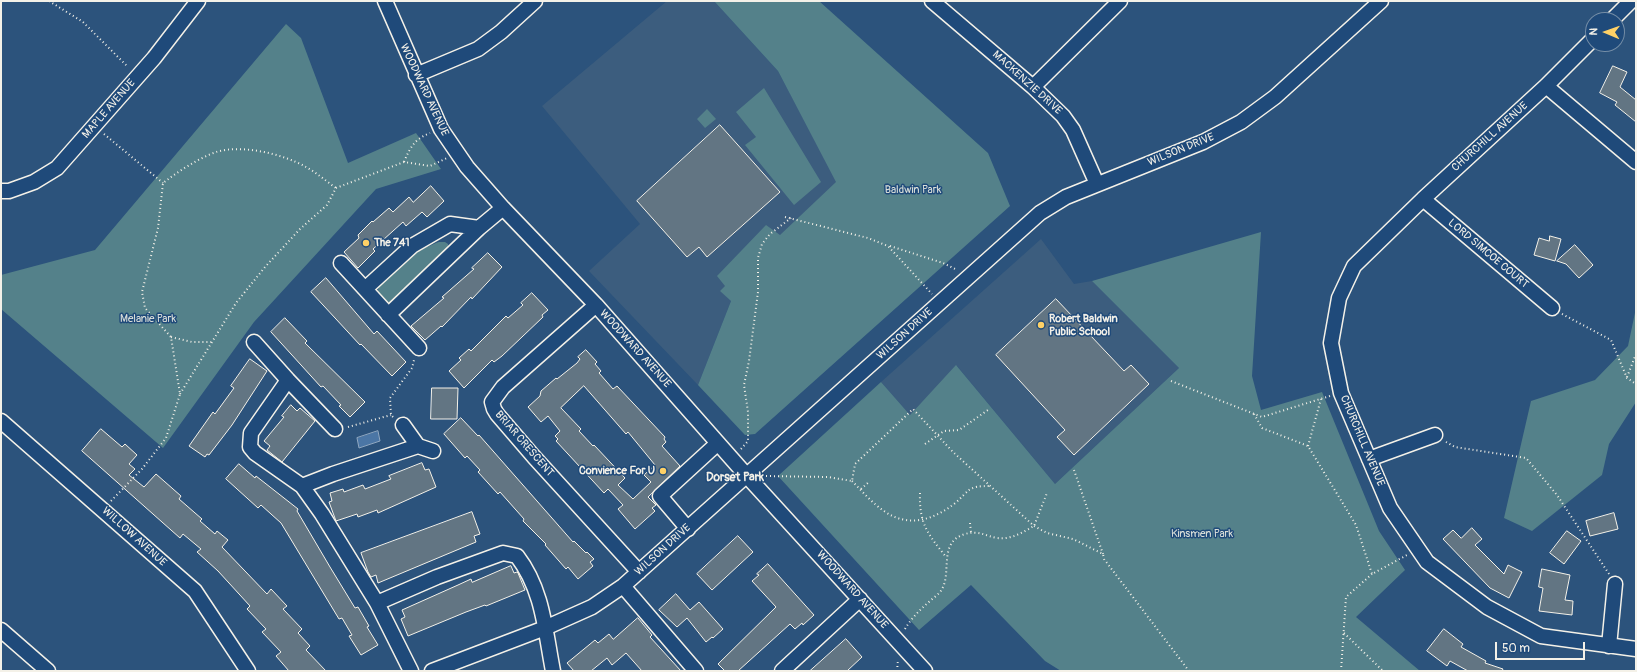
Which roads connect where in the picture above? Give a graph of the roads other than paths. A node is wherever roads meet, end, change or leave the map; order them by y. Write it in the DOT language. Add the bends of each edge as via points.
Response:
graph roads {
  1 [pos="198,1"];
  2 [pos="385,1"];
  3 [pos="535,1"];
  4 [pos="932,1"];
  5 [pos="1120,1"];
  6 [pos="1381,1"];
  7 [pos="1631,1"];
  8 [pos="1620,12"];
  9 [pos="1585,47"];
  10 [pos="416,75"];
  11 [pos="1546,86"];
  12 [pos="1033,87"];
  13 [pos="1636,162"];
  14 [pos="1097,184"];
  15 [pos="1,191"];
  16 [pos="1423,199"];
  17 [pos="503,208"];
  18 [pos="479,228"];
  19 [pos="341,263"];
  20 [pos="365,289"];
  21 [pos="596,305"];
  22 [pos="1552,308"];
  23 [pos="388,315"];
  24 [pos="254,342"];
  25 [pos="419,348"];
  26 [pos="288,380"];
  27 [pos="1,421"];
  28 [pos="403,424"];
  29 [pos="335,429"];
  30 [pos="1434,435"];
  31 [pos="718,443"];
  32 [pos="418,446"];
  33 [pos="433,451"];
  34 [pos="1369,459"];
  35 [pos="747,476"];
  36 [pos="302,486"];
  37 [pos="688,528"];
  38 [pos="639,572"];
  39 [pos="1615,584"];
  40 [pos="623,586"];
  41 [pos="860,599"];
  42 [pos="377,603"];
  43 [pos="544,628"];
  44 [pos="1,630"];
  45 [pos="1609,646"];
  46 [pos="1636,649"];
  47 [pos="48,671"];
  48 [pos="248,671"];
  49 [pos="411,671"];
  50 [pos="432,671"];
  51 [pos="553,671"];
  52 [pos="696,671"];
  53 [pos="782,671"];
  54 [pos="925,671"];
  1 -- 15 [label="street, MAPLE AVENUE" via="138,77 57,168 34,182 9,191"];
  2 -- 10 [label="street, WOODWARD AVENUE"];
  3 -- 10 [label="street" via="478,49"];
  4 -- 12 [label="street, MACKENZIE DRIVE"];
  5 -- 12 [label="street"];
  6 -- 14 [label="street, WILSON DRIVE" via="1276,97 1242,122 1203,142"];
  7 -- 8 [label="street"];
  9 -- 11 [label="street, CHURCHILL AVENUE"];
  10 -- 17 [label="street, WOODWARD AVENUE" via="440,129"];
  11 -- 13 [label="street"];
  11 -- 16 [label="street, CHURCHILL AVENUE"];
  12 -- 14 [label="street, MACKENZIE DRIVE" via="1063,116 1073,130"];
  14 -- 35 [label="street, WILSON DRIVE" via="1066,197 1040,213"];
  16 -- 22 [label="street, LORD SIMCOE COURT"];
  16 -- 34 [label="street, CHURCHILL AVENUE" via="1354,266 1339,298 1331,343 1341,393"];
  17 -- 18 [label="street"];
  17 -- 21 [label="street, WOODWARD AVENUE"];
  18 -- 20 [label="street" via="450,224 412,246"];
  18 -- 23 [label="street"];
  19 -- 20 [label="street"];
  20 -- 23 [label="street"];
  21 -- 31 [label="street, WOODWARD AVENUE"];
  21 -- 38 [label="street, BRIAR CRESCENT" via="503,387 492,402 497,414 534,457"];
  23 -- 25 [label="street"];
  24 -- 26 [label="street"];
  26 -- 29 [label="street"];
  26 -- 36 [label="street" via="251,432 250,446"];
  27 -- 48 [label="street, WILLOW AVENUE" via="195,591"];
  28 -- 32 [label="street"];
  30 -- 34 [label="street"];
  31 -- 35 [label="street, WOODWARD AVENUE"];
  31 -- 37 [label="street" via="660,496"];
  32 -- 33 [label="street"];
  32 -- 36 [label="street"];
  34 -- 45 [label="street, CHURCHILL AVENUE" via="1390,508 1427,562 1487,607 1541,636"];
  35 -- 37 [label="street, WILSON DRIVE"];
  35 -- 41 [label="street, WOODWARD AVENUE"];
  36 -- 42 [label="street"];
  37 -- 38 [label="street, WILSON DRIVE"];
  38 -- 40 [label="street, WILSON DRIVE"];
  39 -- 45 [label="street"];
  40 -- 43 [label="street, WILSON DRIVE" via="592,607"];
  40 -- 52 [label="street"];
  41 -- 53 [label="street"];
  41 -- 54 [label="street, WOODWARD AVENUE"];
  42 -- 43 [label="street" via="437,577 503,554 517,556 528,571 540,600"];
  42 -- 49 [label="street"];
  43 -- 50 [label="street, WILSON DRIVE"];
  43 -- 51 [label="street"];
  44 -- 47 [label="street"];
  45 -- 46 [label="street, CHURCHILL AVENUE"];
}
